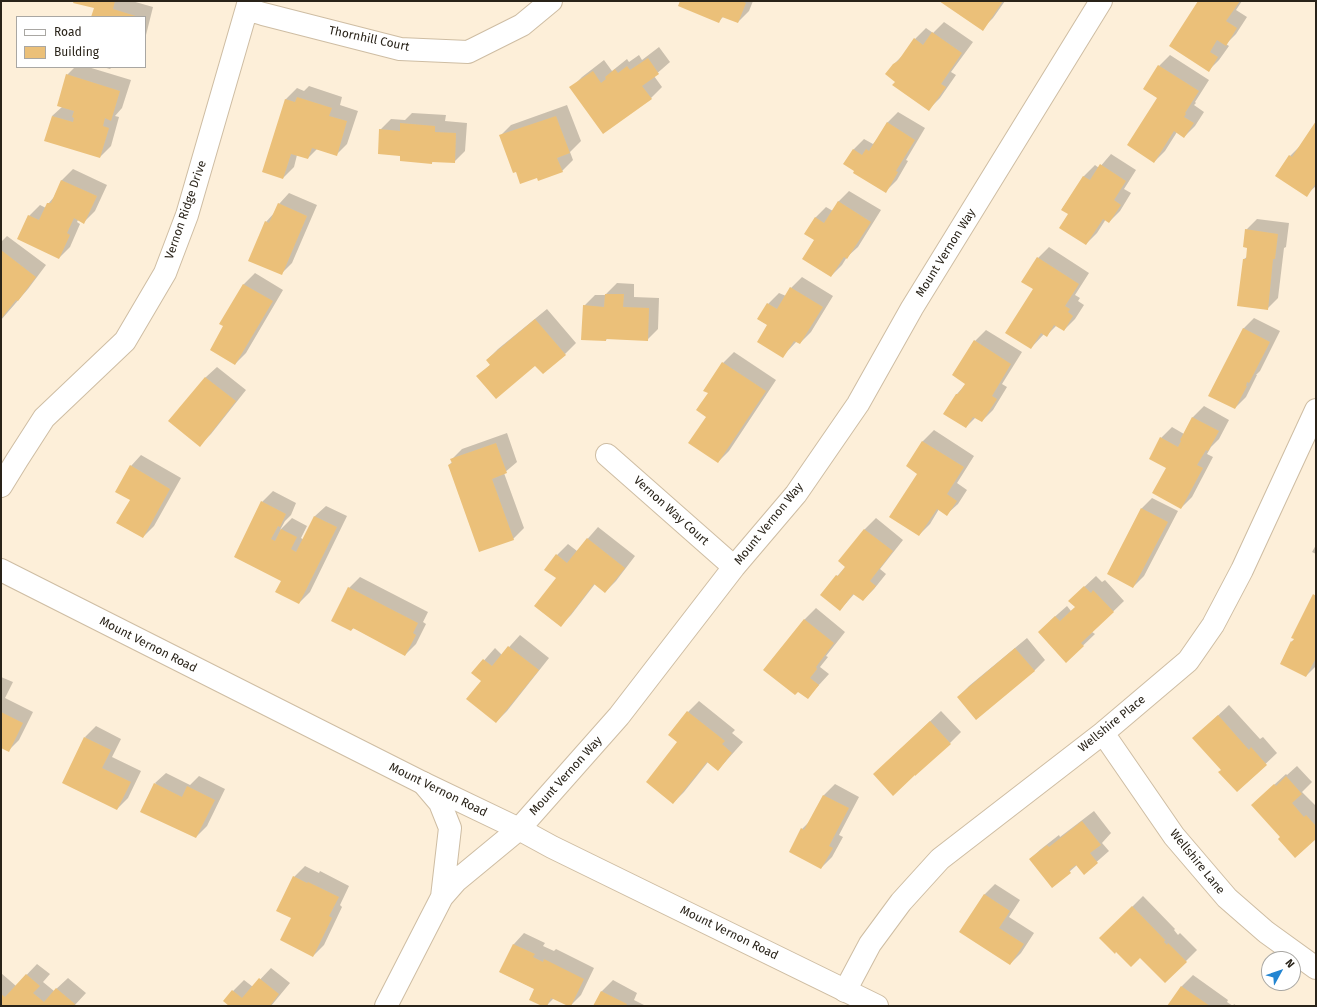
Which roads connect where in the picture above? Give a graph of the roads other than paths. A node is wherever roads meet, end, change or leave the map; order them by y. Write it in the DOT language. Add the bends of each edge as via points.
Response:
graph roads {
  1 [pos="551,1"];
  2 [pos="1101,1"];
  3 [pos="248,5"];
  4 [pos="1316,410"];
  5 [pos="607,455"];
  6 [pos="1,486"];
  7 [pos="734,568"];
  8 [pos="1,570"];
  9 [pos="1104,733"];
  10 [pos="423,783"];
  11 [pos="519,829"];
  12 [pos="442,897"];
  13 [pos="1316,968"];
  14 [pos="845,991"];
  15 [pos="386,1006"];
  16 [pos="877,1006"];
  1 -- 3 [label="street, Thornhill Court" via="522,26 468,52 400,48 270,16"];
  2 -- 7 [label="street, Mount Vernon Way" via="912,308 858,404 796,494"];
  3 -- 6 [label="street, Vernon Ridge Drive" via="187,214 165,273 125,341 44,418"];
  4 -- 9 [label="street, Wellshire Place" via="1242,570 1213,625 1188,661"];
  5 -- 7 [label="street, Vernon Way Court"];
  7 -- 11 [label="street, Mount Vernon Way" via="619,716"];
  8 -- 10 [label="street, Mount Vernon Road"];
  9 -- 13 [label="street, Wellshire Lane" via="1174,836 1227,898 1266,932"];
  9 -- 14 [label="street, Wellshire Place" via="940,859 901,902 870,944"];
  10 -- 11 [label="street, Mount Vernon Road"];
  10 -- 12 [label="street" via="440,803 450,828"];
  11 -- 12 [label="street, Mount Vernon Way" via="456,881"];
  11 -- 14 [label="street, Mount Vernon Road"];
  12 -- 15 [label="street, Mount Vernon Way"];
  14 -- 16 [label="street, Mount Vernon Road"];
}
